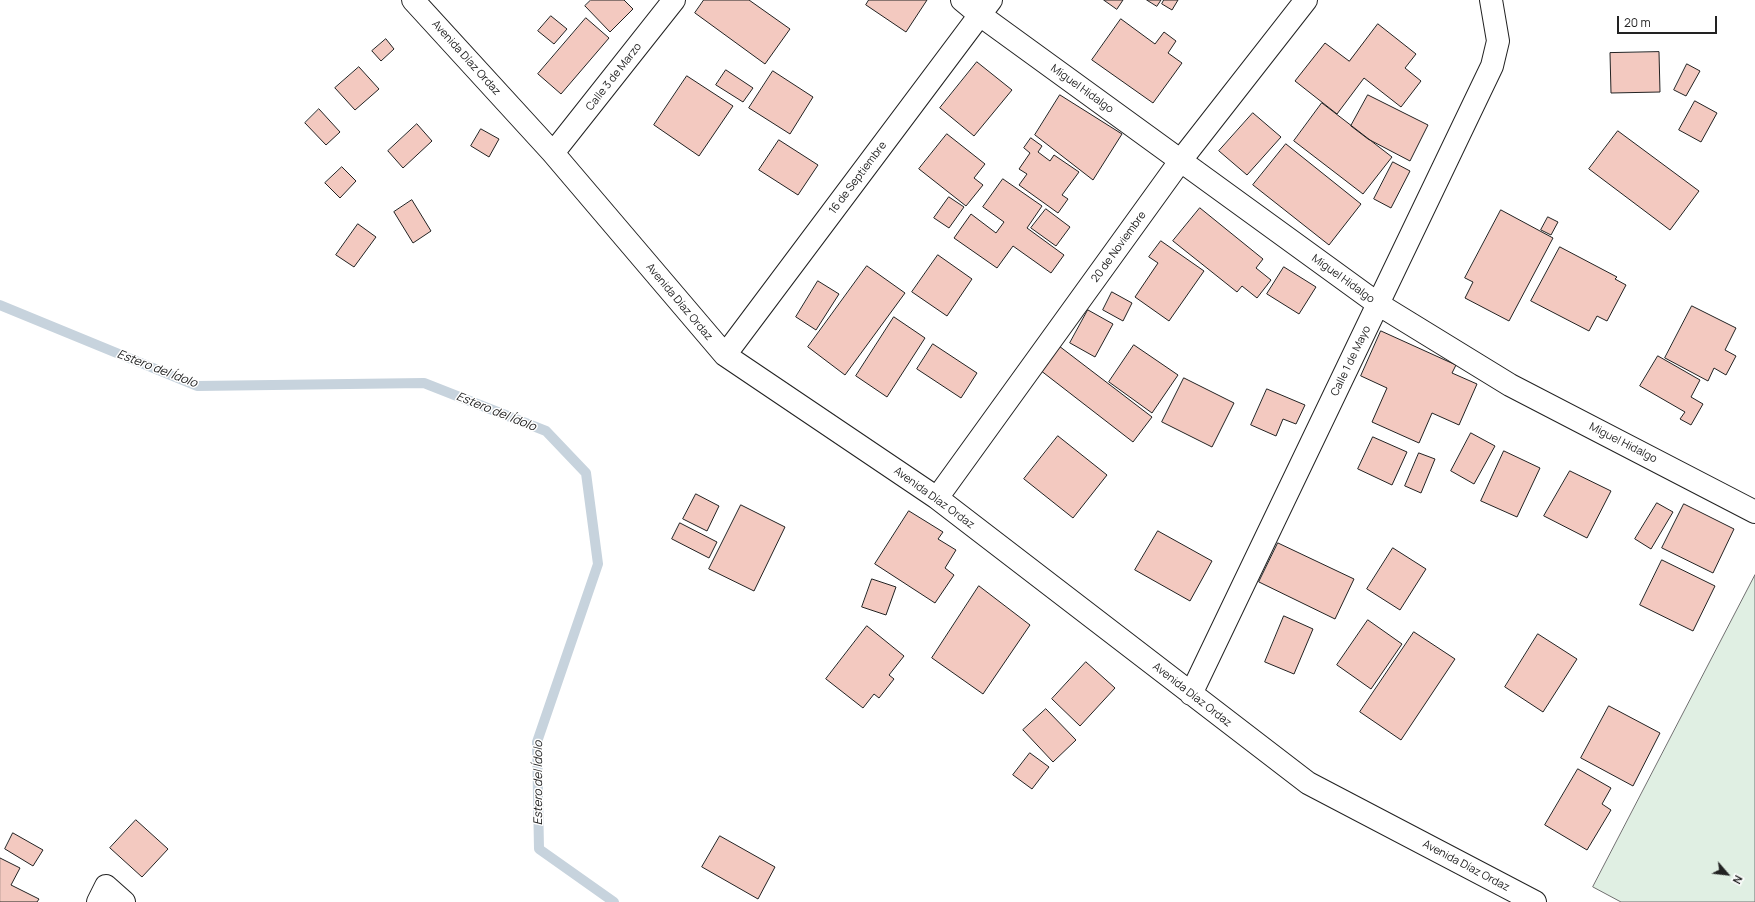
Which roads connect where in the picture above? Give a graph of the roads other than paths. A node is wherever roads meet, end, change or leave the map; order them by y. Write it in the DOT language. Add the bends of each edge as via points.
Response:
graph roads {
  1 [pos="413,0"];
  2 [pos="674,0"];
  3 [pos="962,0"];
  4 [pos="1306,0"];
  5 [pos="1491,0"];
  6 [pos="985,8"];
  7 [pos="553,153"];
  8 [pos="1181,160"];
  9 [pos="1378,304"];
  10 [pos="724,355"];
  11 [pos="937,498"];
  12 [pos="1755,512"];
  13 [pos="1191,694"];
  14 [pos="102,894"];
  15 [pos="124,902"];
  16 [pos="1535,902"];
  1 -- 7 [label="street, Avenida Díaz Ordaz"];
  2 -- 7 [label="street, Calle 3 de Marzo"];
  3 -- 6 [label="street, Miguel Hidalgo"];
  4 -- 8 [label="street, 20 de Noviembre"];
  5 -- 9 [label="street, Calle 1 de Mayo" via="1498,42 1492,66"];
  6 -- 8 [label="street, Miguel Hidalgo"];
  6 -- 10 [label="street, 16 de Septiembre"];
  7 -- 10 [label="street, Avenida Díaz Ordaz"];
  8 -- 9 [label="street, Miguel Hidalgo"];
  8 -- 11 [label="street, 20 de Noviembre"];
  9 -- 12 [label="street, Miguel Hidalgo" via="1510,385"];
  9 -- 13 [label="street, Calle 1 de Mayo"];
  10 -- 11 [label="street, Avenida Díaz Ordaz"];
  11 -- 13 [label="street, Avenida Díaz Ordaz"];
  13 -- 16 [label="street, Avenida Díaz Ordaz" via="1308,784"];
  14 -- 15 [label="street"];
}
